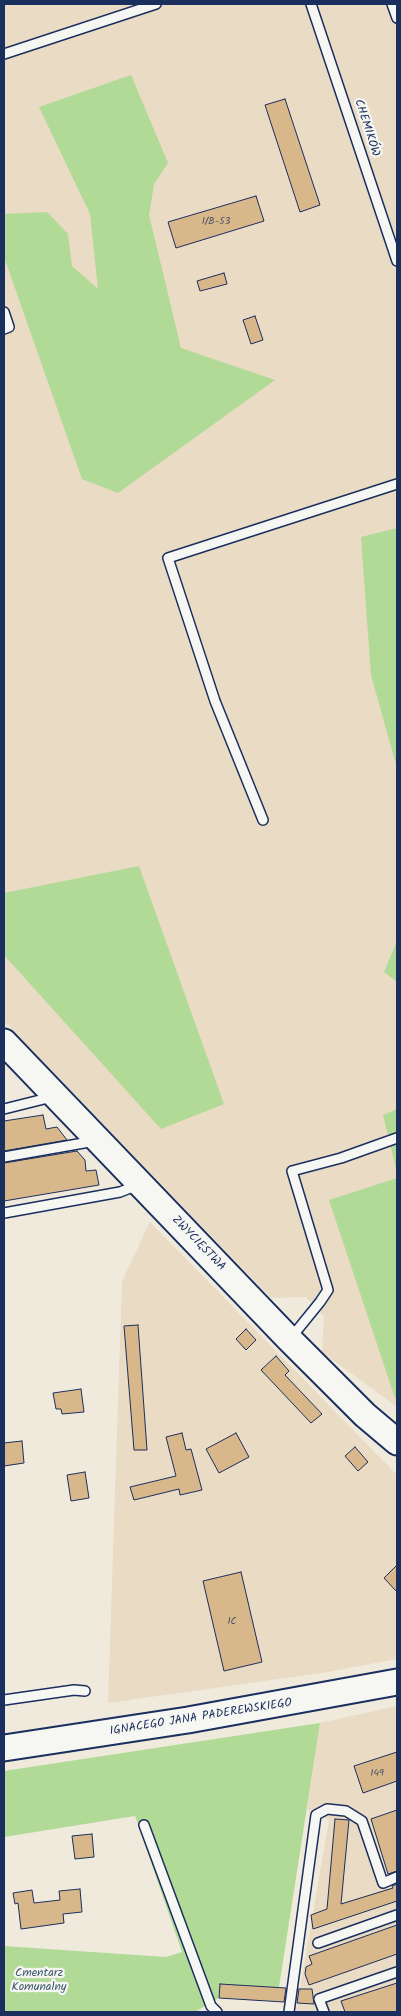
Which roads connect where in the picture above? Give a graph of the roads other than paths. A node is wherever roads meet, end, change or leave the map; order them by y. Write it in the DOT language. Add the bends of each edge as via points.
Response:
graph roads {
  1 [pos="156,4"];
  2 [pos="312,4"];
  3 [pos="392,4"];
  4 [pos="397,18"];
  5 [pos="4,54"];
  6 [pos="397,261"];
  7 [pos="4,312"];
  8 [pos="4,328"];
  9 [pos="397,484"];
  10 [pos="263,820"];
  11 [pos="4,1042"];
  12 [pos="55,1096"];
  13 [pos="4,1109"];
  14 [pos="397,1138"];
  15 [pos="100,1140"];
  16 [pos="4,1157"];
  17 [pos="140,1184"];
  18 [pos="4,1213"];
  19 [pos="290,1339"];
  20 [pos="397,1442"];
  21 [pos="397,1682"];
  22 [pos="85,1691"];
  23 [pos="4,1700"];
  24 [pos="4,1748"];
  25 [pos="144,1825"];
  26 [pos="397,1878"];
  27 [pos="397,1915"];
  28 [pos="318,1943"];
  29 [pos="397,1972"];
  30 [pos="217,2012"];
  31 [pos="289,2012"];
  32 [pos="324,2012"];
  1 -- 5 [label="lane"];
  2 -- 6 [label="lane, CHEMIKÓW"];
  3 -- 4 [label="lane"];
  7 -- 8 [label="lane" via="9,327"];
  9 -- 10 [label="lane" via="168,558 215,701"];
  11 -- 12 [label="street, ZWYCIĘSTWA"];
  12 -- 13 [label="lane"];
  12 -- 15 [label="street, ZWYCIĘSTWA"];
  14 -- 19 [label="lane" via="292,1171 328,1290"];
  15 -- 16 [label="lane"];
  15 -- 17 [label="street, ZWYCIĘSTWA"];
  17 -- 18 [label="lane" via="120,1192"];
  17 -- 19 [label="street, ZWYCIĘSTWA"];
  19 -- 20 [label="street, ZWYCIĘSTWA" via="365,1415"];
  21 -- 24 [label="street, IGNACEGO JANA PADEREWSKIEGO" via="188,1720"];
  22 -- 23 [label="lane"];
  25 -- 30 [label="lane"];
  26 -- 31 [label="lane" via="383,1883 362,1821 346,1811 327,1809 316,1816"];
  27 -- 28 [label="lane"];
  29 -- 32 [label="lane" via="319,1999"];
}
